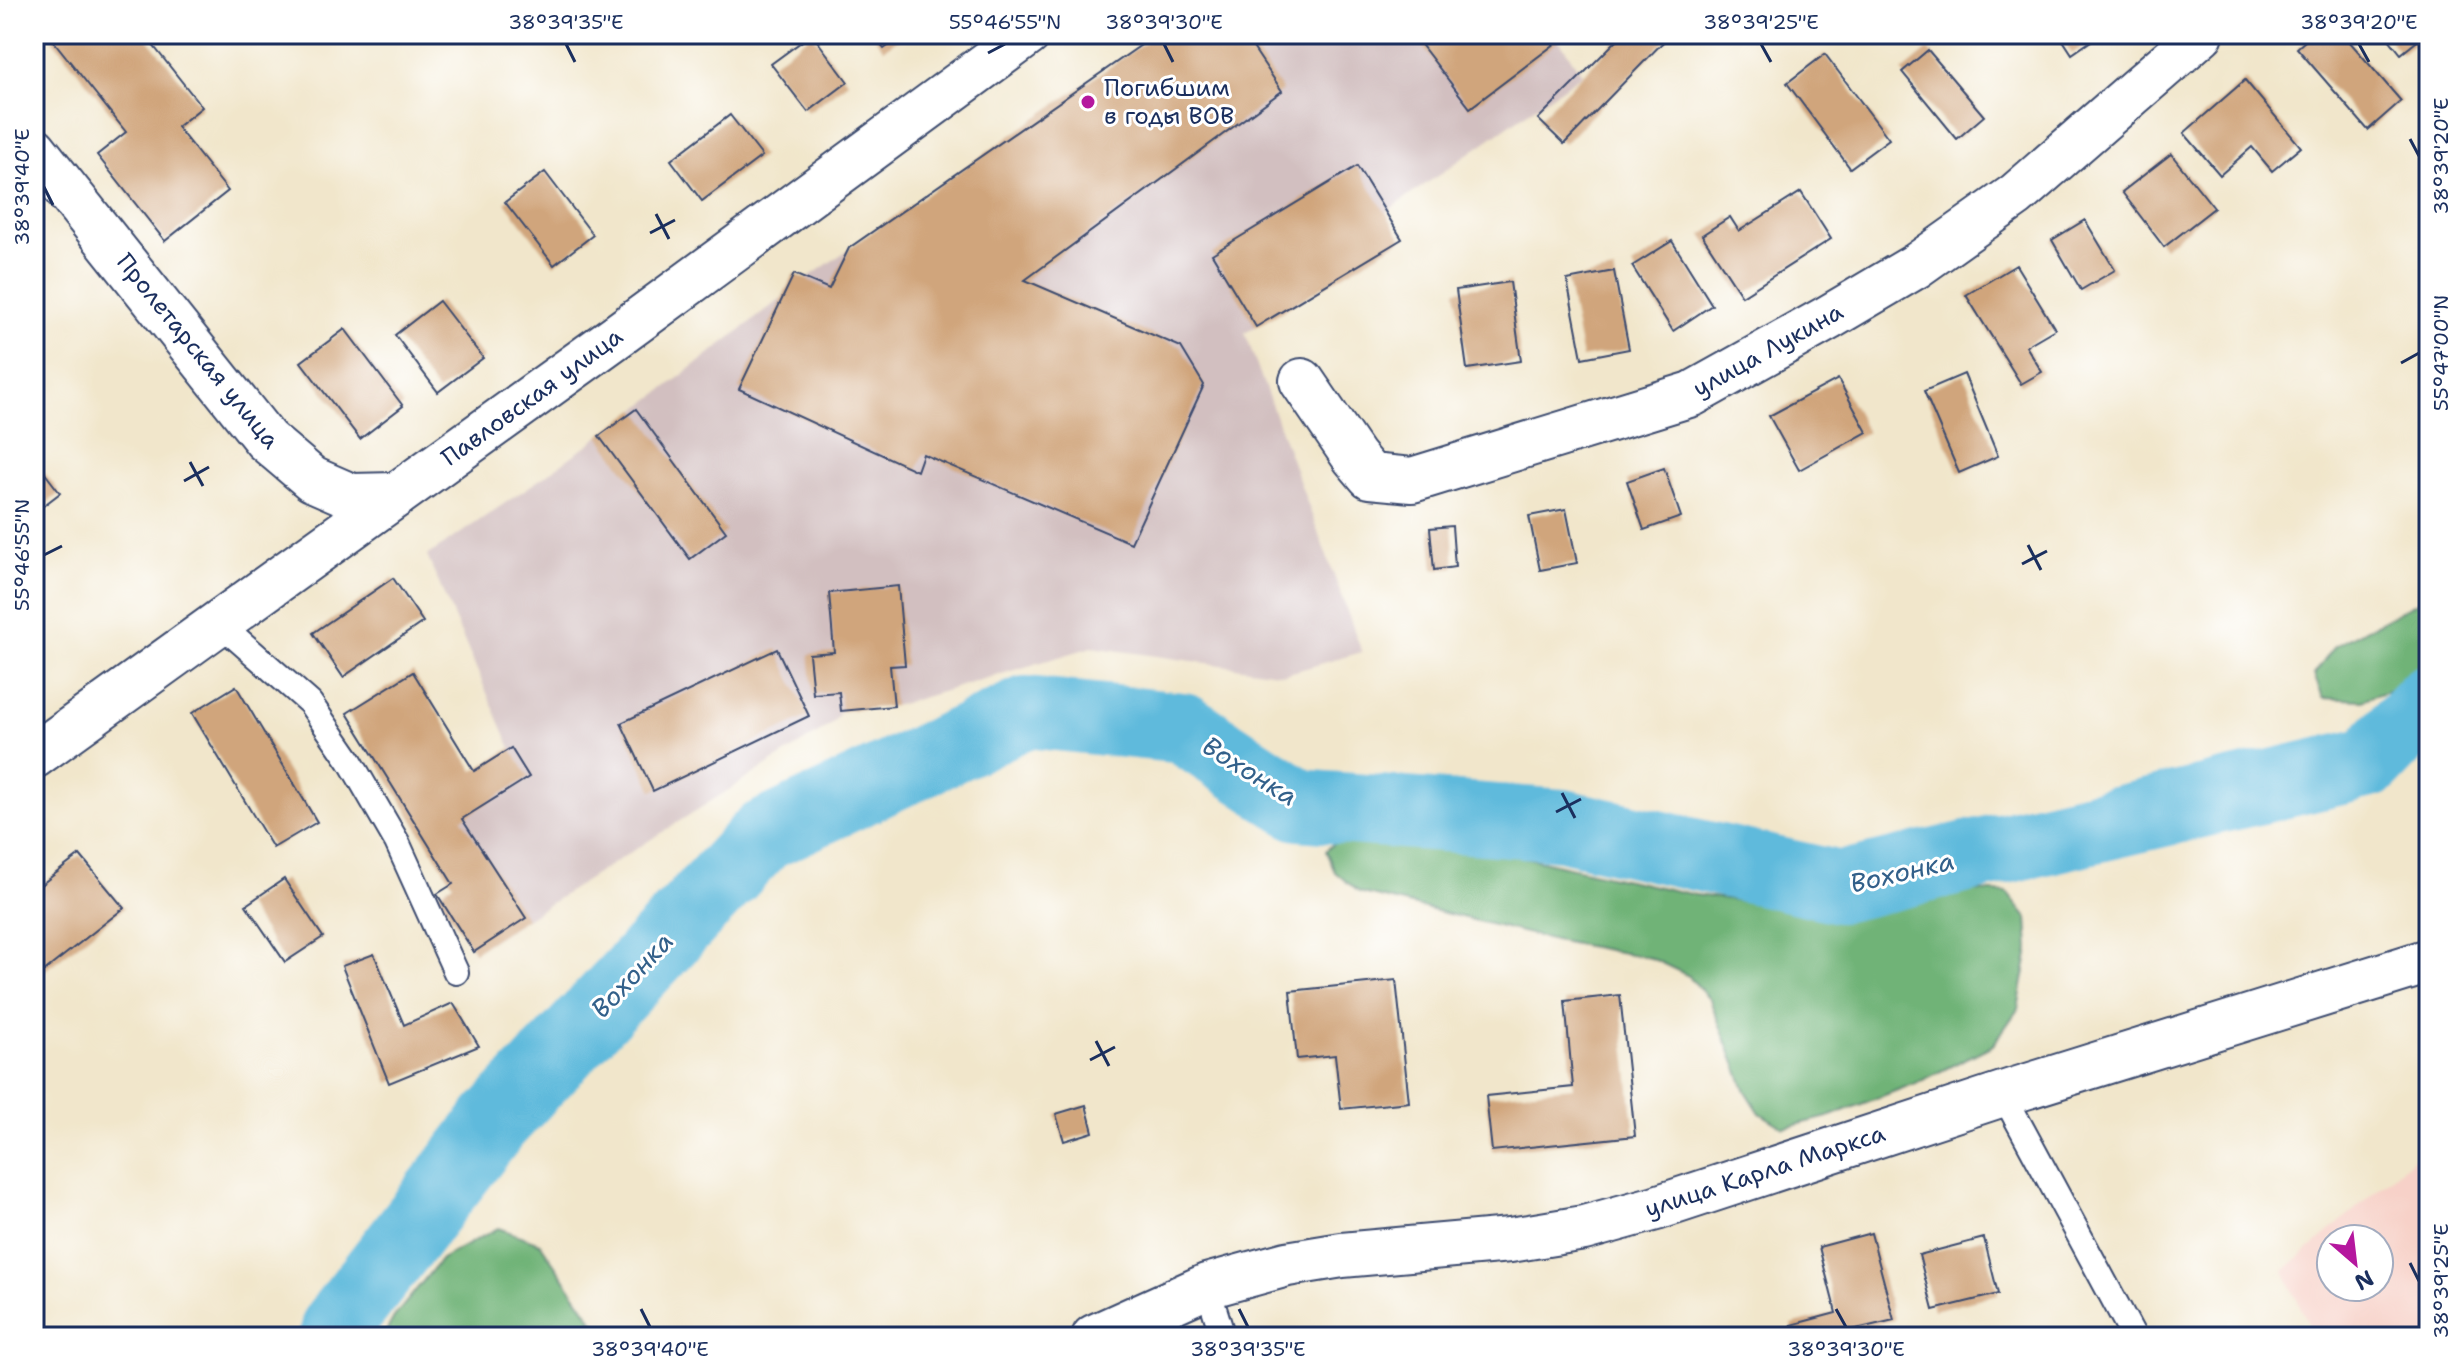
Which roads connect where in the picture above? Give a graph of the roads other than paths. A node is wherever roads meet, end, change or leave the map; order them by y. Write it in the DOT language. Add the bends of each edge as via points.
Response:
graph roads {
  1 [pos="1028,34"];
  2 [pos="2201,34"];
  3 [pos="34,149"];
  4 [pos="1302,381"];
  5 [pos="396,495"];
  6 [pos="218,622"];
  7 [pos="34,756"];
  8 [pos="2429,961"];
  9 [pos="456,972"];
  10 [pos="2003,1094"];
  11 [pos="1207,1286"];
  12 [pos="1094,1337"];
  13 [pos="1223,1337"];
  14 [pos="2134,1337"];
  1 -- 5 [label="street, Павловская улица"];
  2 -- 4 [label="street, улица Лукина" via="2016,195 1916,266 1692,394 1412,480 1370,476"];
  3 -- 5 [label="street, Пролетарская улица" via="266,440 312,479 351,496"];
  5 -- 6 [label="street, Павловская улица"];
  6 -- 7 [label="street, Павловская улица"];
  6 -- 9 [label="lane" via="310,703 350,761 397,842"];
  8 -- 10 [label="street, улица Карла Маркса"];
  10 -- 11 [label="street, улица Карла Маркса" via="1584,1228 1342,1255"];
  10 -- 14 [label="lane"];
  11 -- 12 [label="street, улица Карла Маркса"];
  11 -- 13 [label="lane"];
}
